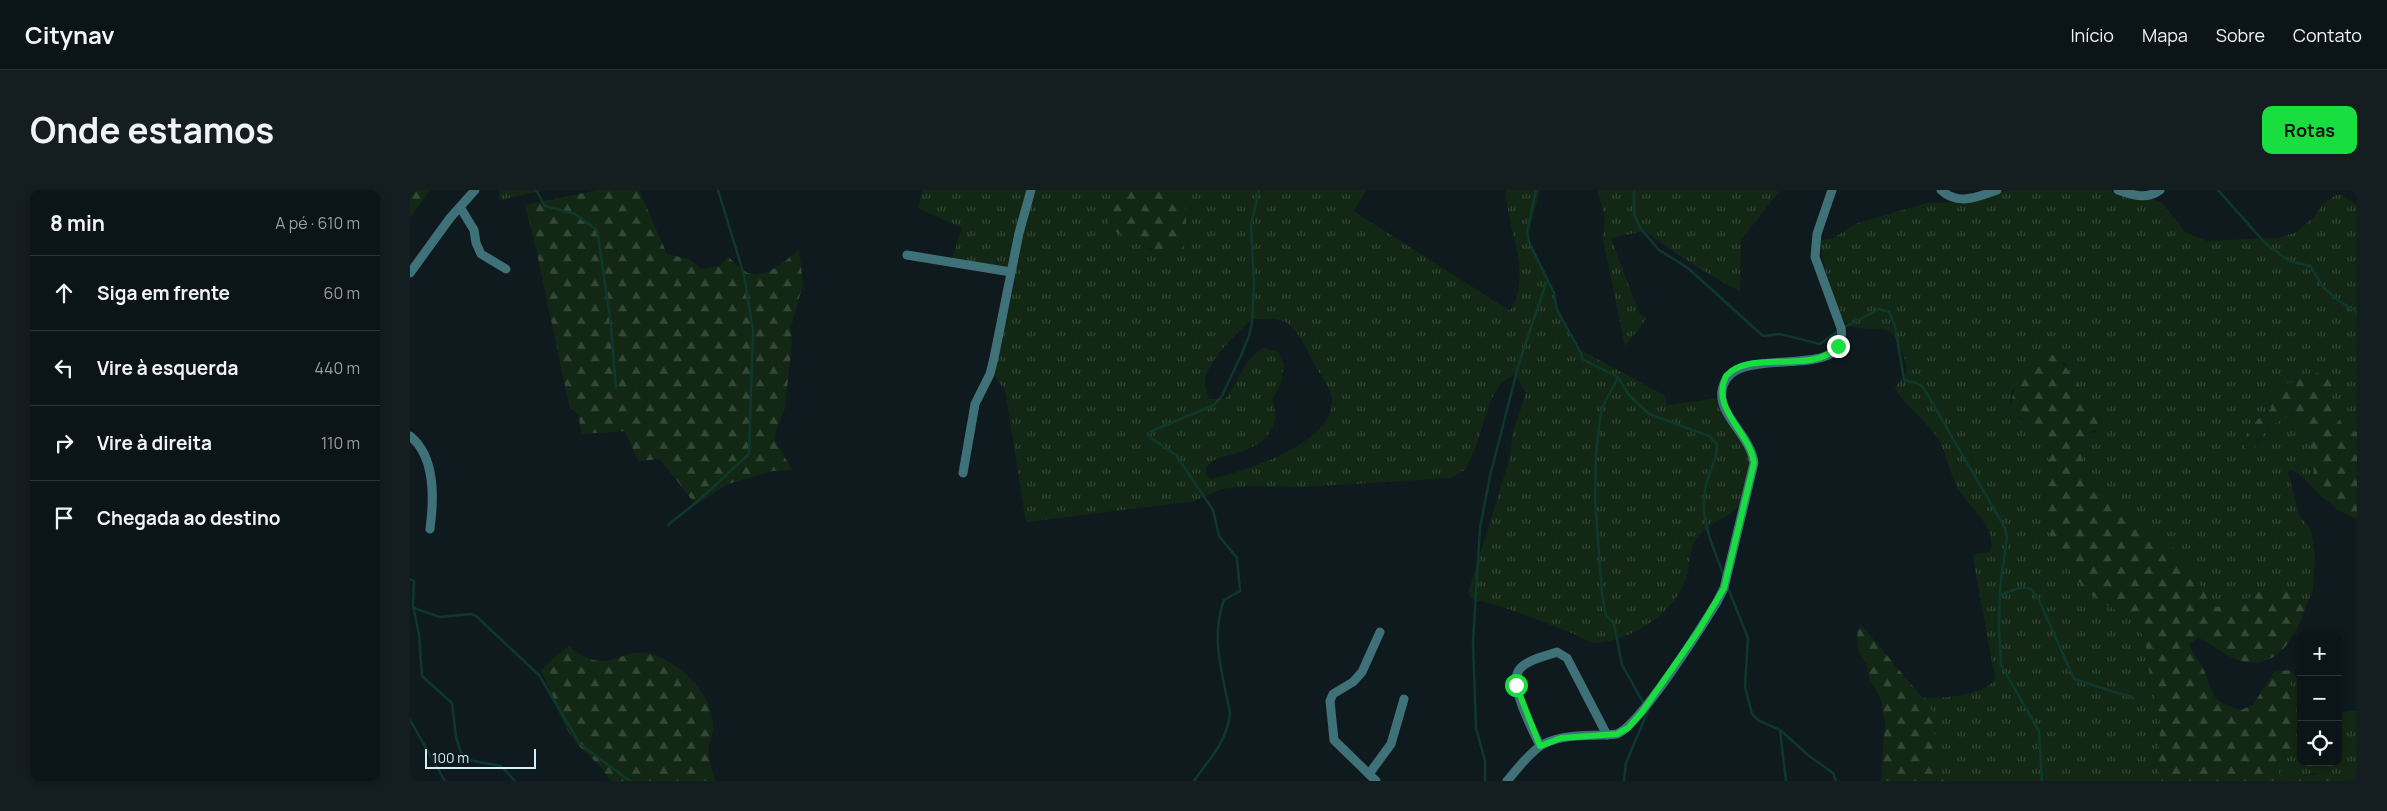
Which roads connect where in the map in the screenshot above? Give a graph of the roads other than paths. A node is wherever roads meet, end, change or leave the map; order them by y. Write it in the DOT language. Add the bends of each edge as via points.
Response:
graph roads {
  1 [pos="475,190"];
  2 [pos="1031,190"];
  3 [pos="1832,190"];
  4 [pos="1941,190"];
  5 [pos="1997,190"];
  6 [pos="2118,190"];
  7 [pos="2160,190"];
  8 [pos="460,207"];
  9 [pos="907,254"];
  10 [pos="506,269"];
  11 [pos="1011,272"];
  12 [pos="410,274"];
  13 [pos="410,436"];
  14 [pos="963,473"];
  15 [pos="430,529"];
  16 [pos="1380,632"];
  17 [pos="1404,699"];
  18 [pos="1607,736"];
  19 [pos="1540,746"];
  20 [pos="1369,774"];
  21 [pos="1376,781"];
  22 [pos="1507,781"];
  1 -- 8 [label="street"];
  2 -- 11 [label="street"];
  3 -- 18 [label="street" via="1815,244 1819,271 1841,328 1838,346 1824,358 1744,366 1726,376 1722,402 1750,446 1754,463 1724,588 1642,712 1624,730"];
  4 -- 5 [label="street" via="1951,197 1967,200"];
  6 -- 7 [label="street" via="2149,196"];
  8 -- 10 [label="street" via="474,230 481,254"];
  8 -- 12 [label="street"];
  9 -- 11 [label="street"];
  11 -- 14 [label="street" via="990,374 975,404"];
  13 -- 15 [label="street" via="421,449 429,472 433,509"];
  16 -- 20 [label="street" via="1362,672 1353,682 1333,694 1330,701 1334,740"];
  17 -- 20 [label="street" via="1390,744"];
  18 -- 19 [label="street" via="1561,738"];
  18 -- 19 [label="street" via="1567,658 1557,652 1523,666 1516,677 1517,692"];
  19 -- 22 [label="street"];
  20 -- 21 [label="street"];
}
